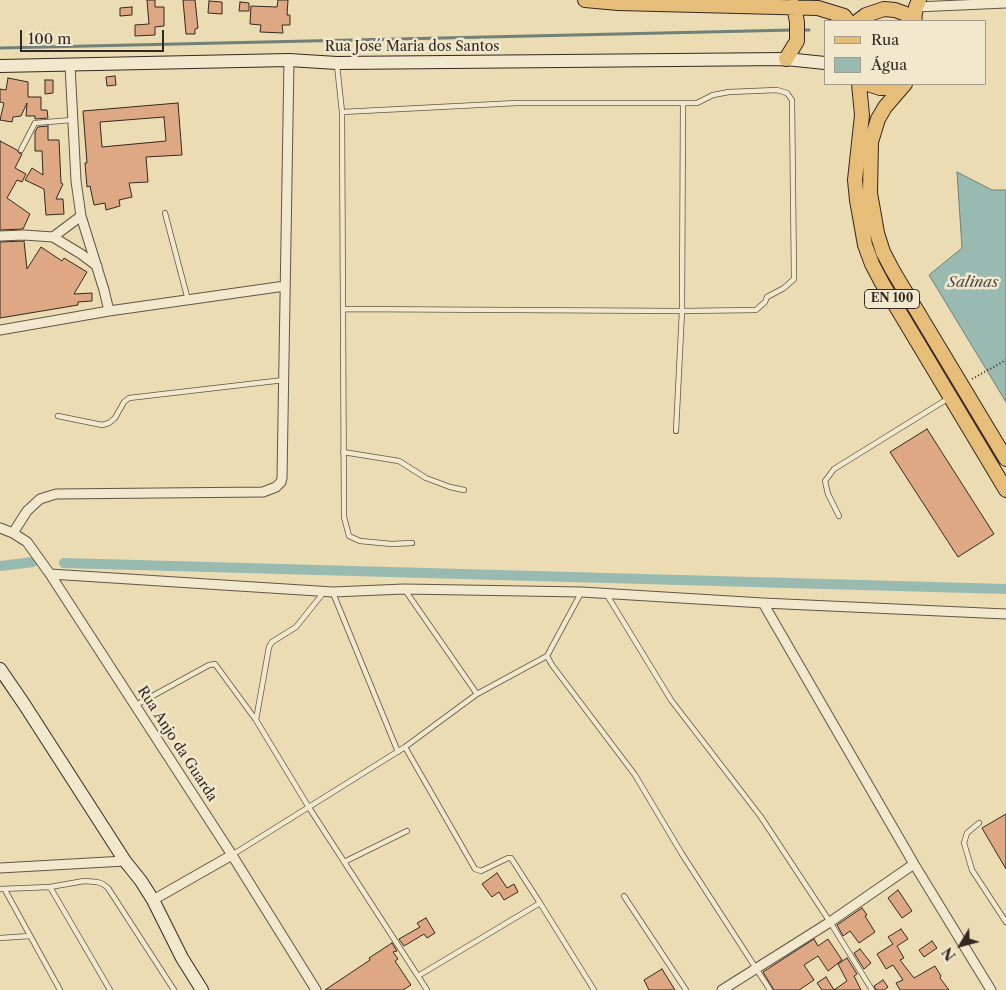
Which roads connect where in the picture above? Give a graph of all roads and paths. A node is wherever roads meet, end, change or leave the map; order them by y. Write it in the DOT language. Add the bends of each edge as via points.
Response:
graph roads {
  1 [pos="585,0"];
  2 [pos="1006,3"];
  3 [pos="794,6"];
  4 [pos="916,12"];
  5 [pos="847,20"];
  6 [pos="860,20"];
  7 [pos="786,59"];
  8 [pos="289,60"];
  9 [pos="824,61"];
  10 [pos="337,63"];
  11 [pos="70,65"];
  12 [pos="0,66"];
  13 [pos="859,85"];
  14 [pos="871,85"];
  15 [pos="902,85"];
  16 [pos="904,85"];
  17 [pos="683,103"];
  18 [pos="342,112"];
  19 [pos="72,120"];
  20 [pos="20,150"];
  21 [pos="165,213"];
  22 [pos="81,216"];
  23 [pos="0,236"];
  24 [pos="53,237"];
  25 [pos="97,266"];
  26 [pos="285,286"];
  27 [pos="188,300"];
  28 [pos="343,310"];
  29 [pos="682,311"];
  30 [pos="109,312"];
  31 [pos="0,330"];
  32 [pos="1006,360"];
  33 [pos="284,380"];
  34 [pos="961,384"];
  35 [pos="950,398"];
  36 [pos="58,416"];
  37 [pos="676,431"];
  38 [pos="343,452"];
  39 [pos="1006,459"];
  40 [pos="464,490"];
  41 [pos="1006,490"];
  42 [pos="839,516"];
  43 [pos="0,528"];
  44 [pos="13,533"];
  45 [pos="412,543"];
  46 [pos="50,574"];
  47 [pos="404,589"];
  48 [pos="329,591"];
  49 [pos="582,592"];
  50 [pos="606,593"];
  51 [pos="763,603"];
  52 [pos="1006,614"];
  53 [pos="547,656"];
  54 [pos="0,670"];
  55 [pos="477,694"];
  56 [pos="136,705"];
  57 [pos="256,720"];
  58 [pos="404,748"];
  59 [pos="398,752"];
  60 [pos="308,806"];
  61 [pos="979,823"];
  62 [pos="407,831"];
  63 [pos="232,855"];
  64 [pos="125,861"];
  65 [pos="344,862"];
  66 [pos="914,864"];
  67 [pos="0,868"];
  68 [pos="50,887"];
  69 [pos="2,890"];
  70 [pos="624,896"];
  71 [pos="153,900"];
  72 [pos="540,903"];
  73 [pos="830,922"];
  74 [pos="1006,922"];
  75 [pos="30,936"];
  76 [pos="0,938"];
  77 [pos="756,968"];
  78 [pos="418,976"];
  79 [pos="60,990"];
  80 [pos="110,990"];
  81 [pos="174,990"];
  82 [pos="202,990"];
  83 [pos="316,990"];
  84 [pos="427,990"];
  85 [pos="594,990"];
  86 [pos="686,990"];
  87 [pos="722,990"];
  88 [pos="770,990"];
  89 [pos="872,990"];
  90 [pos="991,990"];
  1 -- 3 [label="main road"];
  2 -- 4 [label="street"];
  3 -- 5 [label="main road" via="818,8"];
  3 -- 7 [label="main road" via="797,41"];
  4 -- 6 [label="main road" via="906,14 884,9"];
  7 -- 9 [label="street, Rua José Maria dos Santos"];
  7 -- 10 [label="street, Rua José Maria dos Santos"];
  8 -- 10 [label="street, Rua José Maria dos Santos"];
  8 -- 11 [label="street, Rua José Maria dos Santos"];
  8 -- 26 [label="street"];
  10 -- 18 [label="lane"];
  11 -- 12 [label="street, Rua José Maria dos Santos"];
  11 -- 19 [label="street"];
  13 -- 35 [label="main road, EN 100" via="862,115 855,180 866,245 882,283"];
  14 -- 15 [label="main road, EN 100" via="880,88"];
  16 -- 34 [label="main road, EN 100" via="885,107 874,128 870,174 873,213 883,252"];
  17 -- 18 [label="lane" via="517,104"];
  17 -- 29 [label="lane"];
  17 -- 29 [label="lane" via="697,103 729,92 777,90 787,93 792,100 794,278 767,297 756,310"];
  18 -- 28 [label="lane"];
  19 -- 20 [label="lane" via="35,123"];
  19 -- 22 [label="street"];
  21 -- 27 [label="lane"];
  22 -- 24 [label="street"];
  22 -- 25 [label="street"];
  23 -- 24 [label="street"];
  24 -- 25 [label="street"];
  25 -- 30 [label="street"];
  26 -- 27 [label="street"];
  26 -- 33 [label="street"];
  27 -- 30 [label="street"];
  28 -- 29 [label="lane"];
  28 -- 38 [label="lane"];
  29 -- 37 [label="lane"];
  30 -- 31 [label="street"];
  32 -- 34 [label="path"];
  33 -- 36 [label="lane" via="130,398 115,418 102,425"];
  33 -- 44 [label="street" via="282,478 276,487 263,492 56,494 40,499 27,511"];
  34 -- 39 [label="main road, EN 100"];
  35 -- 41 [label="main road, EN 100"];
  35 -- 42 [label="lane" via="834,469 825,480"];
  38 -- 40 [label="lane" via="399,461 426,478"];
  38 -- 45 [label="lane" via="344,517 349,536 360,541"];
  43 -- 44 [label="street, Rua Anjo da Guarda"];
  44 -- 46 [label="street, Rua Anjo da Guarda" via="27,542"];
  46 -- 48 [label="street"];
  46 -- 56 [label="street, Rua Anjo da Guarda"];
  47 -- 48 [label="street"];
  47 -- 49 [label="street"];
  47 -- 55 [label="lane"];
  48 -- 57 [label="lane" via="296,628 269,647"];
  48 -- 59 [label="lane"];
  49 -- 50 [label="street"];
  49 -- 53 [label="lane"];
  50 -- 51 [label="street"];
  50 -- 73 [label="lane" via="671,700 761,817"];
  51 -- 52 [label="street"];
  51 -- 66 [label="street"];
  53 -- 55 [label="lane"];
  53 -- 77 [label="lane" via="635,775"];
  54 -- 64 [label="street"];
  55 -- 58 [label="lane"];
  56 -- 57 [label="lane" via="215,664"];
  56 -- 63 [label="street, Rua Anjo da Guarda"];
  57 -- 60 [label="lane"];
  58 -- 59 [label="lane"];
  58 -- 72 [label="lane" via="475,869 481,871 511,858"];
  59 -- 60 [label="lane"];
  60 -- 63 [label="lane"];
  60 -- 65 [label="lane"];
  61 -- 74 [label="lane" via="967,833 964,843 972,870"];
  62 -- 65 [label="lane"];
  63 -- 71 [label="street"];
  63 -- 83 [label="street, Rua Anjo da Guarda"];
  64 -- 67 [label="street"];
  64 -- 71 [label="street"];
  65 -- 78 [label="lane"];
  66 -- 73 [label="street"];
  66 -- 90 [label="street"];
  68 -- 69 [label="lane"];
  68 -- 80 [label="lane"];
  68 -- 81 [label="lane" via="97,882 108,888"];
  69 -- 75 [label="lane"];
  70 -- 86 [label="lane"];
  71 -- 82 [label="street"];
  72 -- 78 [label="lane"];
  72 -- 85 [label="lane"];
  73 -- 77 [label="street"];
  73 -- 89 [label="lane"];
  75 -- 76 [label="lane"];
  75 -- 79 [label="lane"];
  77 -- 87 [label="street"];
  77 -- 88 [label="lane"];
  78 -- 84 [label="lane"];
}
